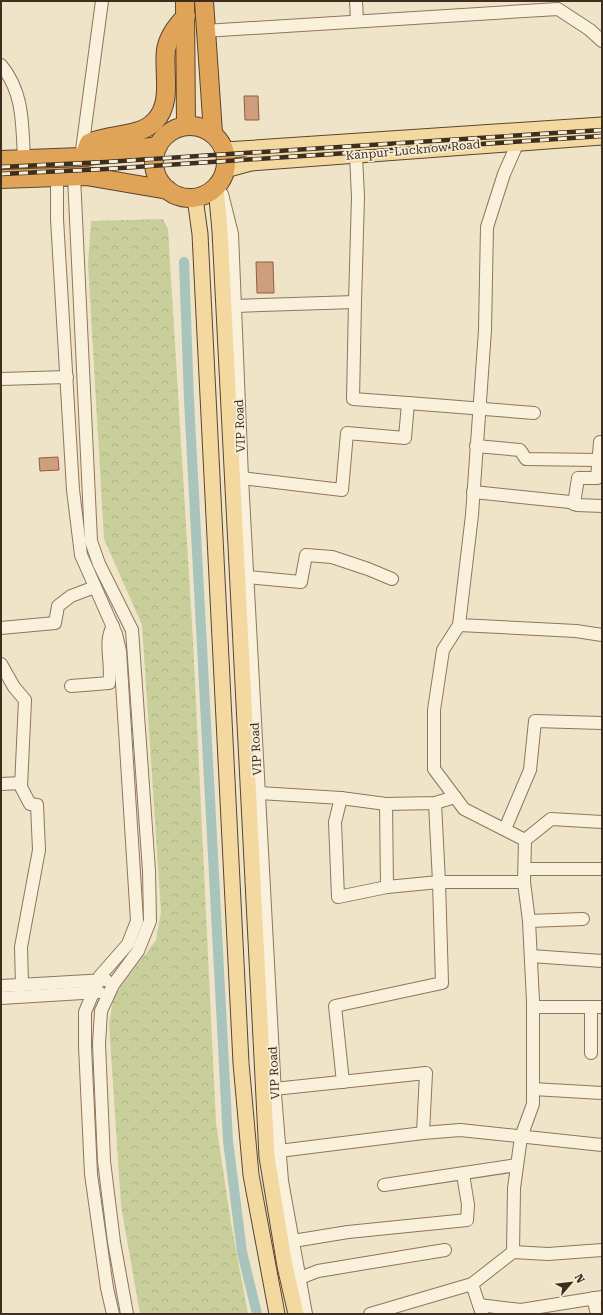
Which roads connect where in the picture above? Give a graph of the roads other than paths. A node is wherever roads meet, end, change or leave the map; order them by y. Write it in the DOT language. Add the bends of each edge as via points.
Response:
graph roads {
  1 [pos="102,1"];
  2 [pos="204,1"];
  3 [pos="356,1"];
  4 [pos="559,5"];
  5 [pos="185,8"];
  6 [pos="357,21"];
  7 [pos="204,31"];
  8 [pos="602,41"];
  9 [pos="1,65"];
  10 [pos="602,125"];
  11 [pos="186,126"];
  12 [pos="213,133"];
  13 [pos="602,137"];
  14 [pos="518,142"];
  15 [pos="158,146"];
  16 [pos="225,150"];
  17 [pos="356,155"];
  18 [pos="83,157"];
  19 [pos="24,159"];
  20 [pos="1,160"];
  21 [pos="66,177"];
  22 [pos="1,179"];
  23 [pos="220,180"];
  24 [pos="168,190"];
  25 [pos="195,198"];
  26 [pos="355,302"];
  27 [pos="235,306"];
  28 [pos="67,377"];
  29 [pos="1,379"];
  30 [pos="408,403"];
  31 [pos="478,409"];
  32 [pos="534,413"];
  33 [pos="602,442"];
  34 [pos="476,446"];
  35 [pos="598,460"];
  36 [pos="242,478"];
  37 [pos="473,492"];
  38 [pos="574,504"];
  39 [pos="602,506"];
  40 [pos="247,577"];
  41 [pos="392,579"];
  42 [pos="96,587"];
  43 [pos="119,607"];
  44 [pos="107,612"];
  45 [pos="459,625"];
  46 [pos="113,626"];
  47 [pos="1,628"];
  48 [pos="245,629"];
  49 [pos="602,635"];
  50 [pos="1,664"];
  51 [pos="71,686"];
  52 [pos="602,723"];
  53 [pos="21,782"];
  54 [pos="1,784"];
  55 [pos="258,792"];
  56 [pos="455,797"];
  57 [pos="341,798"];
  58 [pos="435,803"];
  59 [pos="386,804"];
  60 [pos="602,822"];
  61 [pos="504,829"];
  62 [pos="526,840"];
  63 [pos="525,869"];
  64 [pos="602,869"];
  65 [pos="439,882"];
  66 [pos="524,882"];
  67 [pos="387,887"];
  68 [pos="582,919"];
  69 [pos="529,921"];
  70 [pos="531,956"];
  71 [pos="602,961"];
  72 [pos="98,980"];
  73 [pos="117,980"];
  74 [pos="22,985"];
  75 [pos="1,986"];
  76 [pos="110,991"];
  77 [pos="93,992"];
  78 [pos="1,998"];
  79 [pos="533,1007"];
  80 [pos="596,1007"];
  81 [pos="592,1053"];
  82 [pos="343,1082"];
  83 [pos="274,1089"];
  84 [pos="533,1089"];
  85 [pos="602,1093"];
  86 [pos="423,1133"];
  87 [pos="521,1137"];
  88 [pos="602,1145"];
  89 [pos="279,1151"];
  90 [pos="517,1165"];
  91 [pos="463,1174"];
  92 [pos="384,1185"];
  93 [pos="293,1241"];
  94 [pos="445,1250"];
  95 [pos="602,1250"];
  96 [pos="513,1252"];
  97 [pos="300,1278"];
  98 [pos="472,1284"];
  99 [pos="597,1297"];
  100 [pos="481,1309"];
  101 [pos="522,1312"];
  102 [pos="113,1314"];
  103 [pos="127,1314"];
  104 [pos="278,1314"];
  105 [pos="296,1314"];
  106 [pos="306,1314"];
  107 [pos="370,1314"];
  108 [pos="597,1314"];
  1 -- 18 [label="street"];
  2 -- 7 [label="highway"];
  3 -- 6 [label="street"];
  4 -- 6 [label="street"];
  4 -- 8 [label="street"];
  5 -- 11 [label="highway"];
  5 -- 18 [label="highway" via="166,49 163,108 155,121 138,131 97,139 90,143"];
  6 -- 7 [label="street"];
  7 -- 12 [label="highway"];
  9 -- 19 [label="street" via="10,76 22,108"];
  10 -- 16 [label="main road, Kanpur-Lucknow Road"];
  11 -- 12 [label="highway" via="200,127"];
  11 -- 15 [label="highway" via="171,131"];
  12 -- 16 [label="highway"];
  13 -- 14 [label="main road, Kanpur-Lucknow Road"];
  14 -- 17 [label="main road, Kanpur-Lucknow Road"];
  14 -- 31 [label="street" via="504,174 487,227 485,330"];
  15 -- 18 [label="highway"];
  15 -- 24 [label="highway" via="154,166"];
  16 -- 23 [label="highway" via="226,157"];
  17 -- 23 [label="main road, Kanpur-Lucknow Road" via="251,163"];
  17 -- 26 [label="street" via="358,197"];
  18 -- 19 [label="highway"];
  19 -- 20 [label="highway"];
  21 -- 22 [label="highway"];
  21 -- 24 [label="highway" via="86,176"];
  21 -- 28 [label="street" via="57,219"];
  21 -- 43 [label="street" via="91,541"];
  23 -- 25 [label="highway" via="210,192"];
  23 -- 27 [label="street, VIP Road" via="232,234"];
  23 -- 48 [label="main road, VIP Road" via="220,231"];
  24 -- 25 [label="highway" via="178,196"];
  25 -- 104 [label="main road" via="200,234 241,1063 251,1175"];
  26 -- 27 [label="street"];
  26 -- 30 [label="street" via="352,399"];
  27 -- 36 [label="street, VIP Road"];
  28 -- 29 [label="street"];
  28 -- 42 [label="street" via="73,490 81,555"];
  30 -- 31 [label="street"];
  30 -- 36 [label="street" via="406,438 346,433 342,490"];
  31 -- 32 [label="street"];
  31 -- 34 [label="street"];
  33 -- 35 [label="street"];
  34 -- 35 [label="street" via="520,450 526,459"];
  34 -- 37 [label="street"];
  35 -- 38 [label="street" via="597,478 578,478"];
  36 -- 40 [label="street, VIP Road"];
  37 -- 38 [label="street"];
  37 -- 45 [label="street"];
  38 -- 39 [label="street"];
  40 -- 41 [label="street" via="301,582 306,555 332,557"];
  40 -- 48 [label="street, VIP Road"];
  42 -- 44 [label="street"];
  42 -- 47 [label="street" via="71,596 58,606 55,623"];
  43 -- 44 [label="street"];
  43 -- 73 [label="street" via="132,630 150,921 138,951"];
  44 -- 46 [label="street"];
  45 -- 49 [label="street" via="576,631"];
  45 -- 56 [label="street" via="443,650 434,710 434,769"];
  46 -- 51 [label="street" via="108,633 112,672 109,683"];
  46 -- 72 [label="street" via="120,651 138,921 128,944"];
  48 -- 55 [label="street, VIP Road"];
  48 -- 105 [label="main road, VIP Road" via="267,1157 285,1266"];
  50 -- 53 [label="street" via="25,700"];
  52 -- 61 [label="street" via="535,721 530,770"];
  53 -- 54 [label="street"];
  53 -- 74 [label="street" via="30,804 37,805 39,850 21,947"];
  55 -- 57 [label="street"];
  55 -- 83 [label="street, VIP Road"];
  56 -- 58 [label="street"];
  56 -- 61 [label="street" via="464,809"];
  57 -- 59 [label="street"];
  57 -- 67 [label="street" via="335,822 338,897"];
  58 -- 59 [label="street"];
  58 -- 65 [label="street"];
  59 -- 67 [label="street"];
  60 -- 62 [label="street" via="551,819"];
  61 -- 62 [label="street"];
  62 -- 63 [label="street"];
  63 -- 64 [label="street"];
  63 -- 66 [label="street"];
  65 -- 66 [label="street"];
  65 -- 67 [label="street"];
  65 -- 82 [label="street" via="442,983 336,1006"];
  66 -- 69 [label="street"];
  68 -- 69 [label="street"];
  69 -- 70 [label="street"];
  70 -- 71 [label="street"];
  70 -- 79 [label="street"];
  72 -- 73 [label="street"];
  72 -- 74 [label="street"];
  72 -- 77 [label="street"];
  73 -- 76 [label="street"];
  74 -- 75 [label="street"];
  76 -- 77 [label="street"];
  76 -- 103 [label="street" via="101,1011 99,1044 104,1161 114,1242"];
  77 -- 78 [label="street"];
  77 -- 102 [label="street" via="85,1012 91,1174"];
  79 -- 80 [label="street"];
  79 -- 84 [label="street"];
  80 -- 81 [label="street"];
  82 -- 83 [label="street"];
  82 -- 86 [label="street" via="426,1074"];
  83 -- 89 [label="street, VIP Road"];
  84 -- 85 [label="street"];
  84 -- 87 [label="street" via="533,1104"];
  86 -- 87 [label="street" via="460,1130"];
  86 -- 89 [label="street"];
  87 -- 88 [label="street"];
  87 -- 90 [label="street"];
  89 -- 93 [label="street, VIP Road"];
  90 -- 91 [label="street"];
  90 -- 96 [label="street"];
  91 -- 92 [label="street"];
  91 -- 93 [label="street" via="468,1205 467,1220 348,1232"];
  93 -- 97 [label="street, VIP Road"];
  94 -- 97 [label="street" via="318,1271"];
  95 -- 96 [label="street" via="548,1254"];
  96 -- 98 [label="street"];
  97 -- 106 [label="street, VIP Road"];
  98 -- 100 [label="street"];
  98 -- 107 [label="street"];
  99 -- 101 [label="street"];
  99 -- 108 [label="street"];
  100 -- 101 [label="street"];
}
